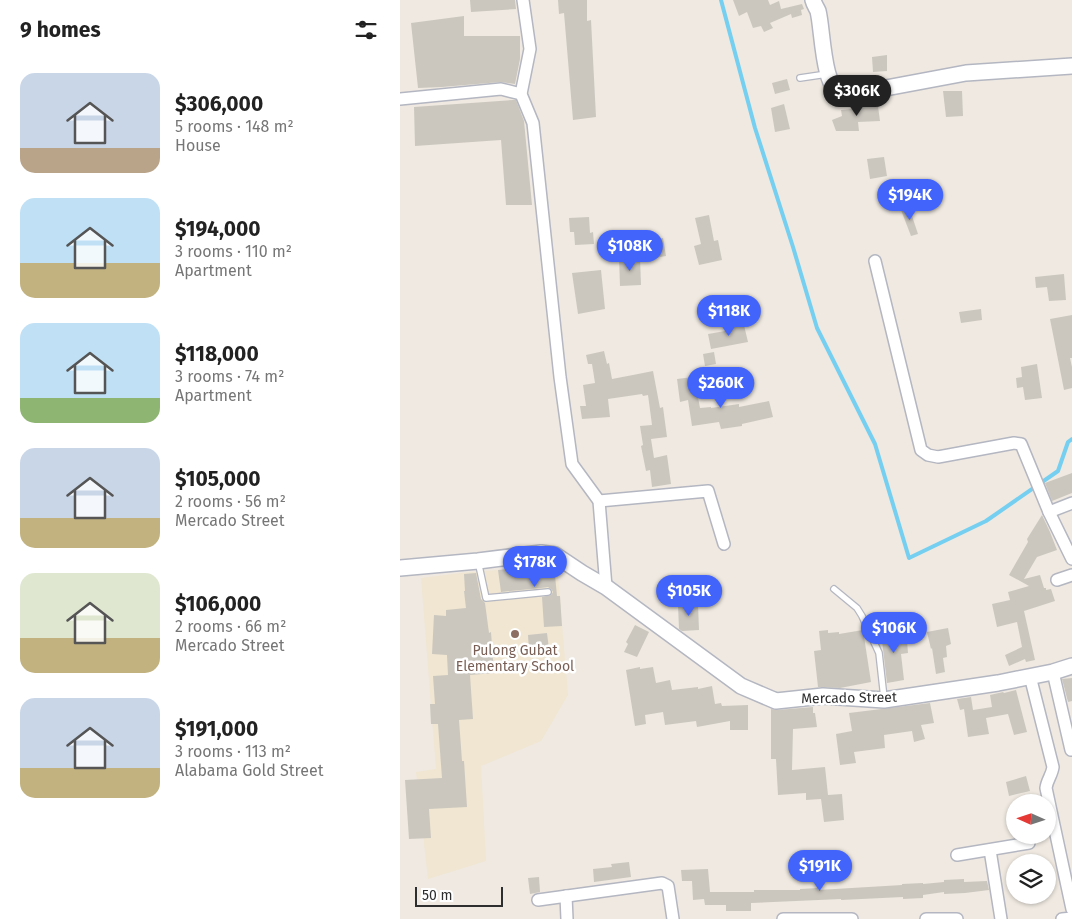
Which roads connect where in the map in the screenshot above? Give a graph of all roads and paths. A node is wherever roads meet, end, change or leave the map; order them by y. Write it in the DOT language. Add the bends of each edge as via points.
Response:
graph roads {
  1 [pos="523,0"];
  2 [pos="813,0"];
  3 [pos="1072,66"];
  4 [pos="827,74"];
  5 [pos="800,78"];
  6 [pos="521,94"];
  7 [pos="400,100"];
  8 [pos="875,261"];
  9 [pos="599,501"];
  10 [pos="1072,503"];
  11 [pos="1049,512"];
  12 [pos="724,544"];
  13 [pos="1072,559"];
  14 [pos="478,561"];
  15 [pos="400,568"];
  16 [pos="1072,575"];
  17 [pos="1057,580"];
  18 [pos="606,586"];
  19 [pos="834,589"];
  20 [pos="548,592"];
  21 [pos="1072,666"];
  22 [pos="1053,672"];
  23 [pos="1030,676"];
  24 [pos="884,700"];
  25 [pos="1071,750"];
  26 [pos="1023,844"];
  27 [pos="990,850"];
  28 [pos="957,855"];
  29 [pos="566,896"];
  30 [pos="538,900"];
  31 [pos="1072,909"];
  32 [pos="1072,918"];
  33 [pos="567,919"];
  34 [pos="673,919"];
  35 [pos="784,919"];
  36 [pos="830,919"];
  37 [pos="852,919"];
  38 [pos="926,919"];
  39 [pos="949,919"];
  40 [pos="1001,919"];
  41 [pos="1062,919"];
  1 -- 6 [label="street" via="530,49"];
  2 -- 4 [label="street" via="818,11"];
  3 -- 4 [label="street" via="966,73 843,96 838,95"];
  4 -- 5 [label="lane"];
  6 -- 7 [label="street" via="501,89"];
  6 -- 9 [label="street" via="533,123 572,464"];
  8 -- 11 [label="street" via="921,450 938,456 1021,444"];
  9 -- 12 [label="street" via="708,491"];
  9 -- 18 [label="street"];
  10 -- 11 [label="street"];
  11 -- 13 [label="street"];
  14 -- 15 [label="street, Mercado Street"];
  14 -- 18 [label="street, Mercado Street" via="542,553 555,555"];
  14 -- 20 [label="lane" via="486,598"];
  16 -- 17 [label="street"];
  18 -- 24 [label="street, Mercado Street" via="741,686 776,701 823,696"];
  19 -- 24 [label="lane" via="860,612 879,653"];
  21 -- 22 [label="street, Mercado Street"];
  22 -- 23 [label="street, Mercado Street"];
  22 -- 25 [label="street"];
  23 -- 24 [label="street, Mercado Street"];
  23 -- 31 [label="street" via="1053,767 1046,788"];
  26 -- 27 [label="street"];
  27 -- 28 [label="street"];
  27 -- 40 [label="street"];
  29 -- 30 [label="street"];
  29 -- 33 [label="street"];
  29 -- 34 [label="street" via="662,883 668,886"];
  32 -- 41 [label="street"];
  35 -- 36 [label="street"];
  36 -- 37 [label="street"];
  38 -- 39 [label="street"];
}
